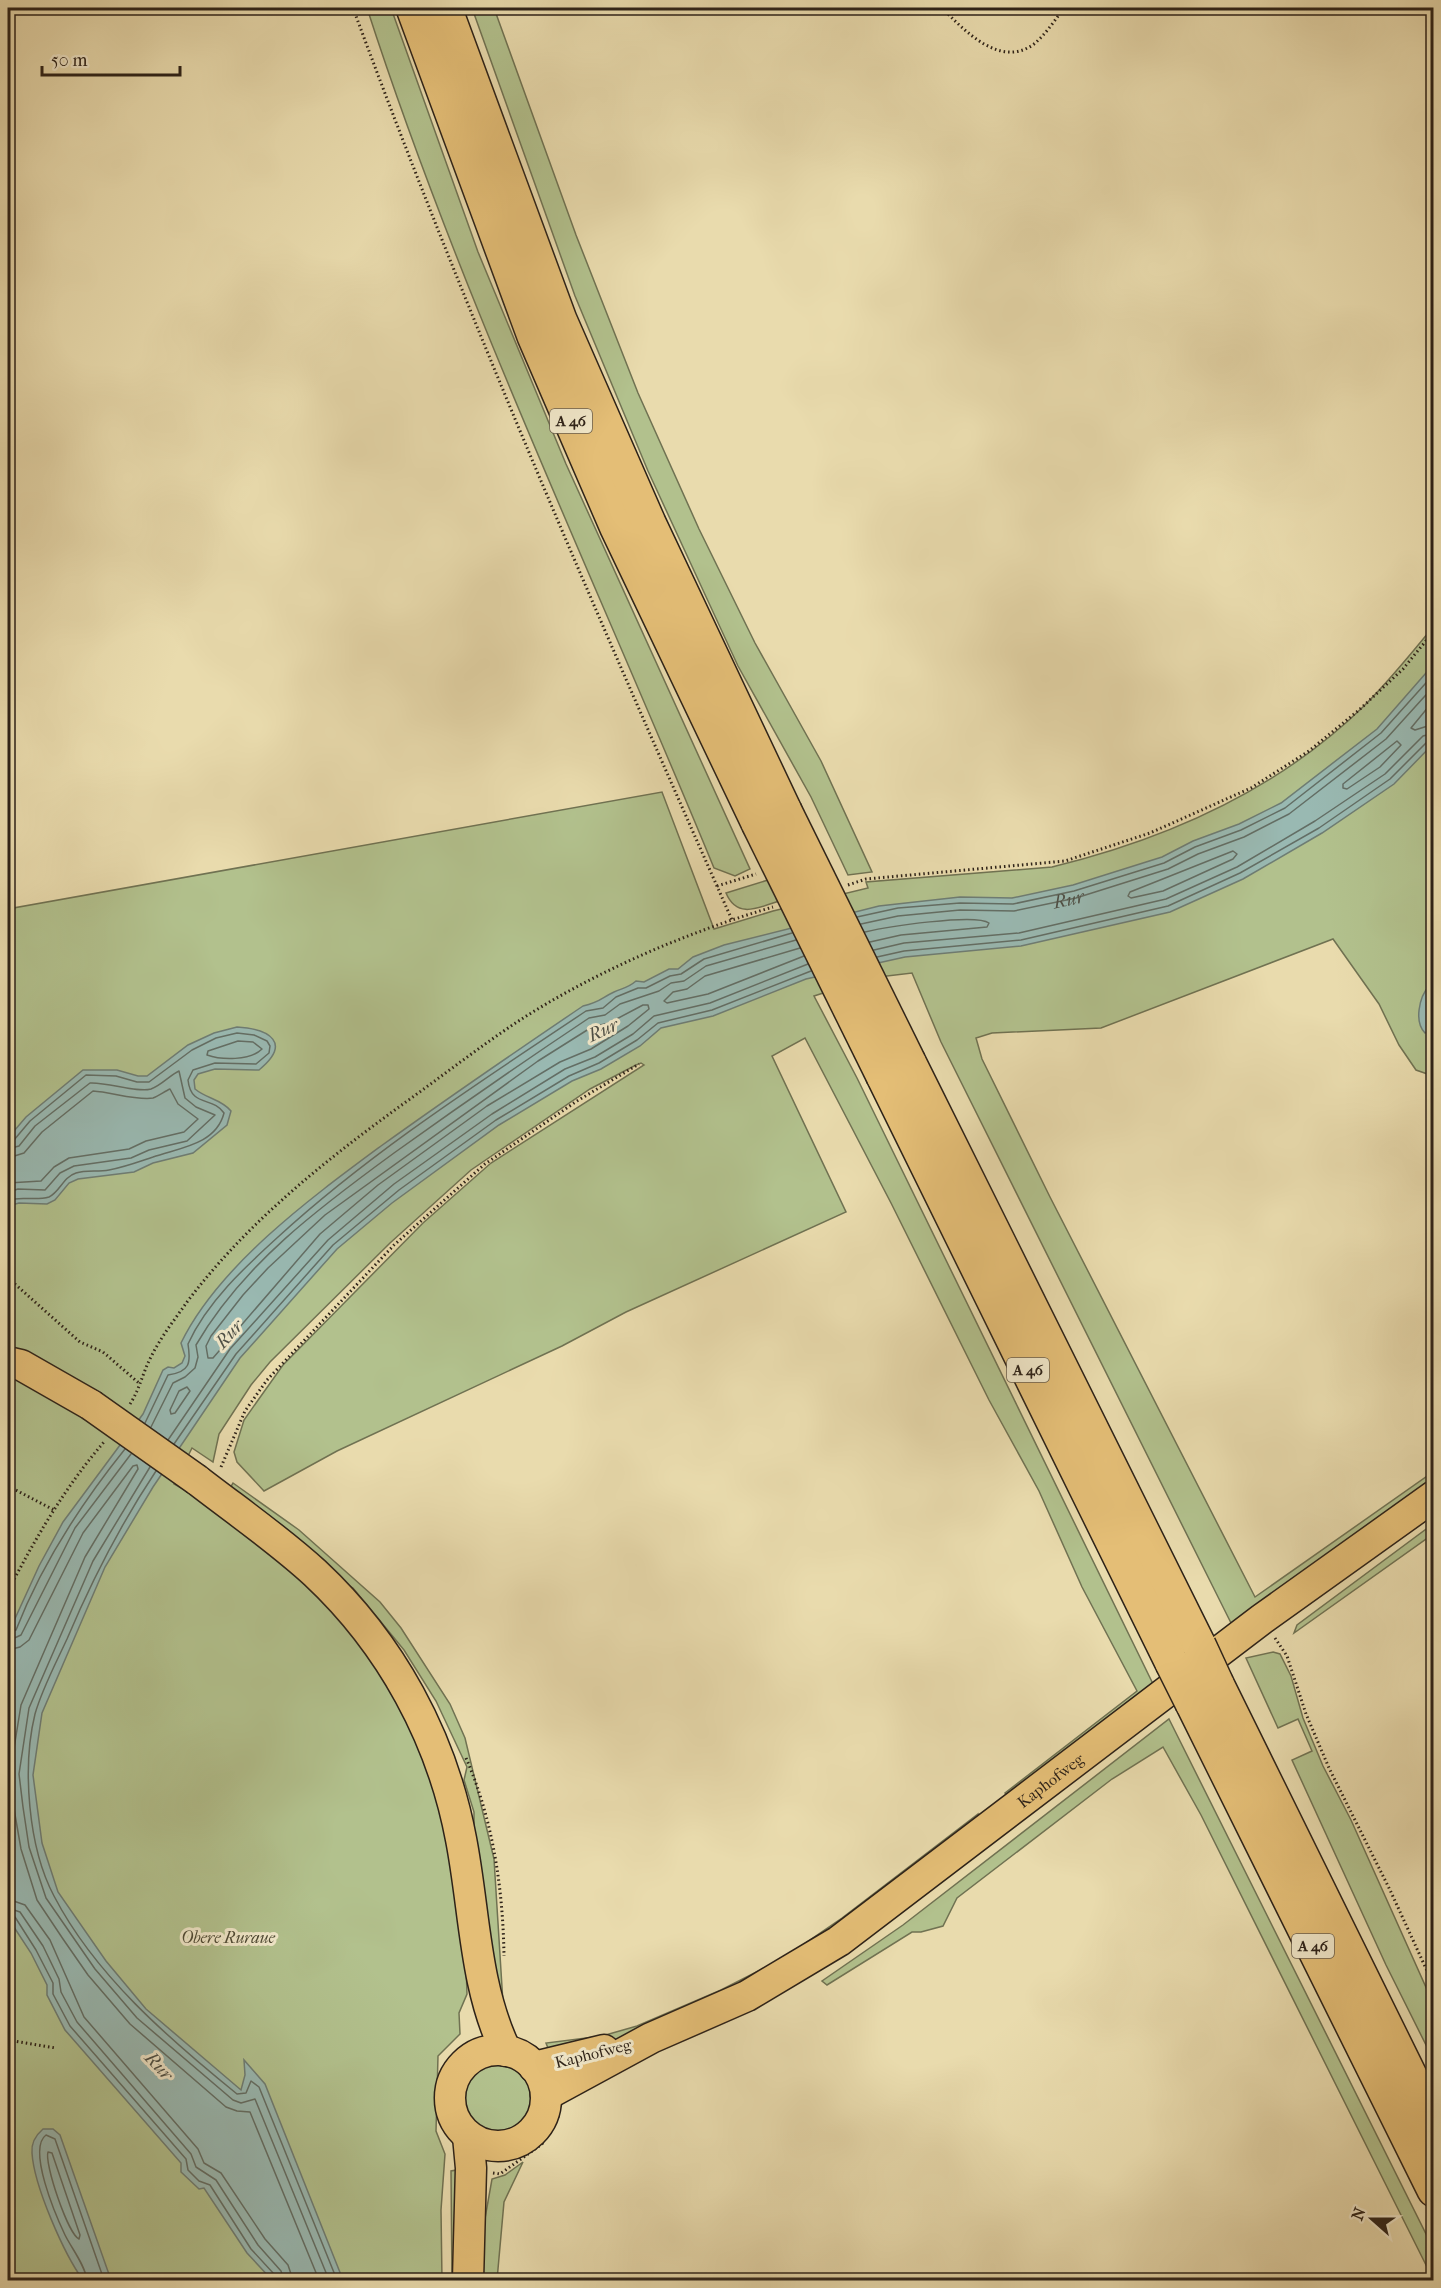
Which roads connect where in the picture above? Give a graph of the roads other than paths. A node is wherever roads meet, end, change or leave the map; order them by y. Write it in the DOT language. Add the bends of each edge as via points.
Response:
graph roads {
  1 [pos="412,8"];
  2 [pos="445,8"];
  3 [pos="771,817"];
  4 [pos="896,1069"];
  5 [pos="8,1362"];
  6 [pos="1434,1496"];
  7 [pos="1205,1693"];
  8 [pos="480,1972"];
  9 [pos="651,2038"];
  10 [pos="506,2051"];
  11 [pos="472,2057"];
  12 [pos="534,2067"];
  13 [pos="546,2095"];
  14 [pos="1434,2124"];
  15 [pos="468,2136"];
  16 [pos="500,2146"];
  17 [pos="1434,2190"];
  18 [pos="470,2280"];
  1 -- 3 [label="highway, A 46" via="534,336 617,528"];
  2 -- 3 [label="highway, A 46" via="560,320"];
  3 -- 4 [label="highway, A 46, bridge"];
  4 -- 7 [label="highway, A 46, bridge" via="1199,1645"];
  4 -- 7 [label="highway, A 46, bridge" via="1172,1663"];
  5 -- 8 [label="main road, bridge" via="21,1365 91,1405 204,1486 316,1575 387,1658 434,1742 455,1806"];
  6 -- 9 [label="main road, Kaphofweg" via="1262,1618 839,1941 747,1996"];
  7 -- 14 [label="highway, A 46"];
  7 -- 17 [label="highway, A 46"];
  8 -- 10 [label="main road" via="492,2020"];
  8 -- 11 [label="main road"];
  9 -- 12 [label="main road, Kaphofweg"];
  9 -- 13 [label="main road, Kaphofweg"];
  10 -- 11 [label="main road"];
  10 -- 12 [label="main road"];
  11 -- 15 [label="main road" via="453,2080 450,2095 454,2117"];
  12 -- 13 [label="main road"];
  13 -- 16 [label="main road" via="543,2114 534,2130 519,2141"];
  15 -- 16 [label="main road" via="483,2144"];
  15 -- 18 [label="main road"];
  16 -- 18 [label="main road" via="486,2171"];
}
